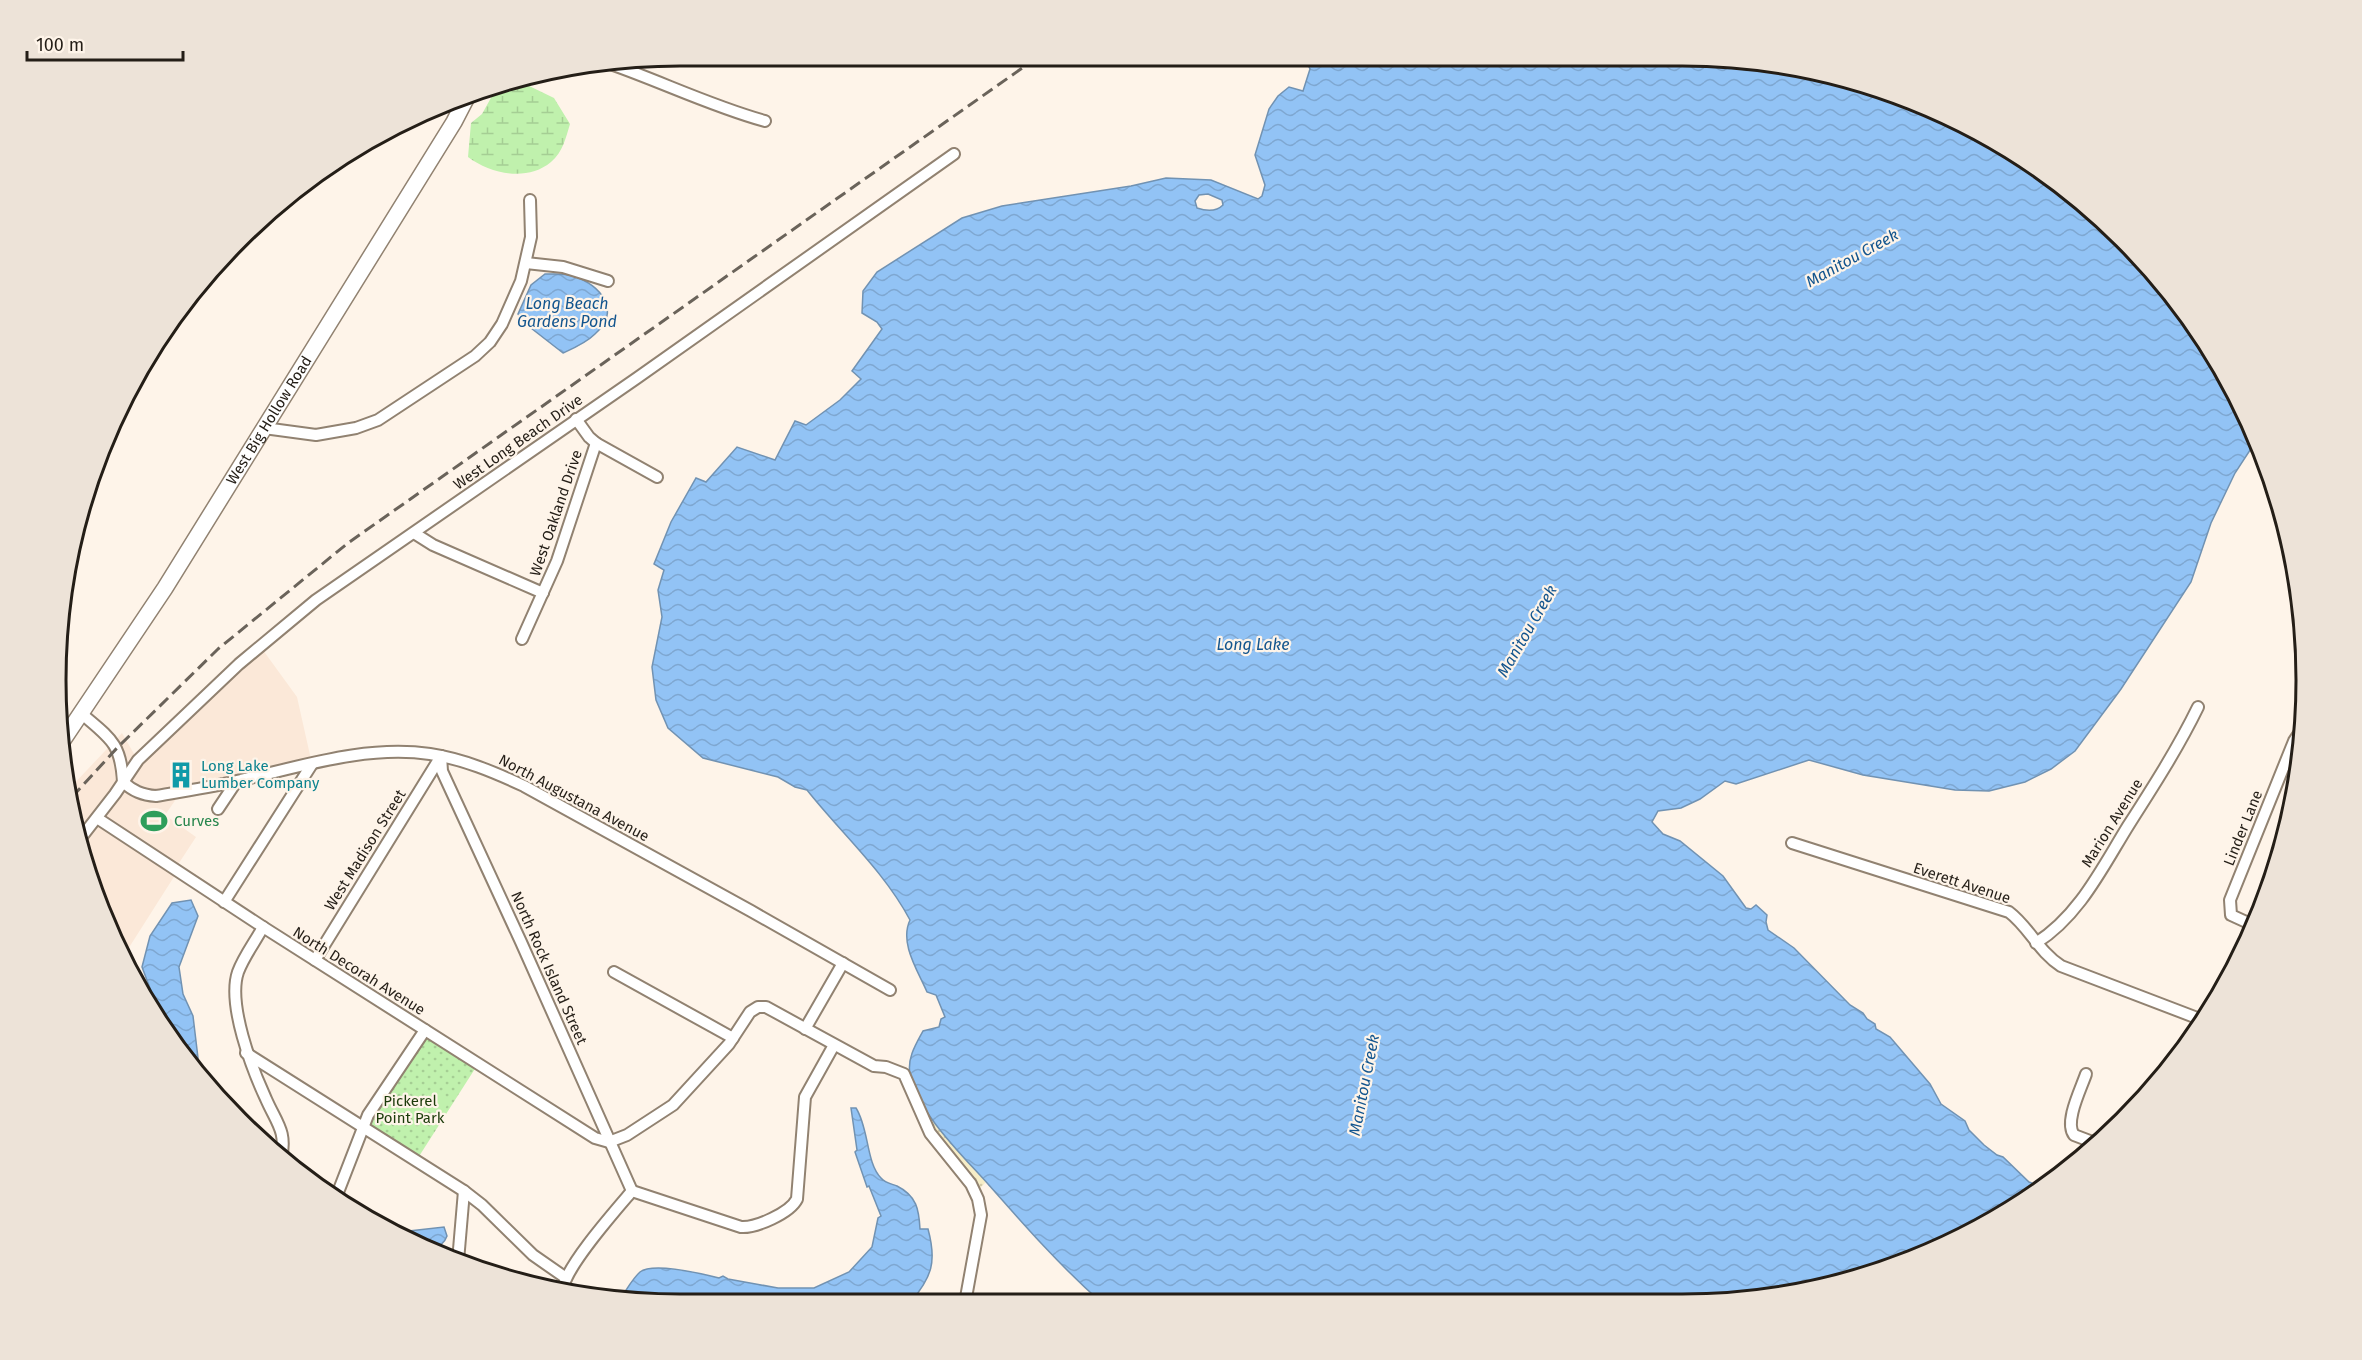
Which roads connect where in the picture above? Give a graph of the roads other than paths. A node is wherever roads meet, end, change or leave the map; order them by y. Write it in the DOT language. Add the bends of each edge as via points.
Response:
graph roads {
  1 [pos="623,69"];
  2 [pos="462,107"];
  3 [pos="765,121"];
  4 [pos="954,154"];
  5 [pos="531,200"];
  6 [pos="526,263"];
  7 [pos="608,281"];
  8 [pos="576,419"];
  9 [pos="264,428"];
  10 [pos="596,443"];
  11 [pos="657,477"];
  12 [pos="414,532"];
  13 [pos="543,593"];
  14 [pos="522,639"];
  15 [pos="2198,707"];
  16 [pos="82,714"];
  17 [pos="68,733"];
  18 [pos="2293,745"];
  19 [pos="441,756"];
  20 [pos="312,764"];
  21 [pos="123,782"];
  22 [pos="236,782"];
  23 [pos="218,809"];
  24 [pos="97,818"];
  25 [pos="85,832"];
  26 [pos="1791,843"];
  27 [pos="224,902"];
  28 [pos="2246,922"];
  29 [pos="263,927"];
  30 [pos="2036,943"];
  31 [pos="315,960"];
  32 [pos="843,963"];
  33 [pos="614,972"];
  34 [pos="890,990"];
  35 [pos="2195,1017"];
  36 [pos="805,1029"];
  37 [pos="425,1030"];
  38 [pos="733,1038"];
  39 [pos="834,1045"];
  40 [pos="246,1053"];
  41 [pos="2086,1074"];
  42 [pos="363,1127"];
  43 [pos="2089,1141"];
  44 [pos="609,1142"];
  45 [pos="283,1149"];
  46 [pos="339,1191"];
  47 [pos="464,1191"];
  48 [pos="632,1191"];
  49 [pos="459,1252"];
  50 [pos="565,1283"];
  51 [pos="967,1294"];
  1 -- 3 [label="street"];
  2 -- 9 [label="main road, West Big Hollow Road"];
  4 -- 8 [label="street, West Long Beach Drive"];
  5 -- 6 [label="street"];
  6 -- 7 [label="street" via="563,267"];
  6 -- 9 [label="street" via="502,324 489,342 475,356 395,410 378,420 336,433 316,435"];
  8 -- 10 [label="street"];
  8 -- 12 [label="street, West Long Beach Drive"];
  9 -- 16 [label="main road, West Big Hollow Road"];
  10 -- 11 [label="street"];
  10 -- 13 [label="street, West Oakland Drive"];
  12 -- 13 [label="street, West Oakland Drive" via="433,545"];
  12 -- 21 [label="street, West Long Beach Drive" via="274,634 138,760"];
  13 -- 14 [label="street, West Oakland Drive"];
  15 -- 30 [label="street, Marion Avenue" via="2182,740 2086,894 2055,931"];
  16 -- 17 [label="main road, West Big Hollow Road"];
  16 -- 21 [label="street" via="112,740 120,754"];
  18 -- 28 [label="street, Linder Lane" via="2230,900 2231,915"];
  19 -- 20 [label="street, North Augustana Avenue" via="359,754"];
  19 -- 31 [label="street, West Madison Street"];
  19 -- 32 [label="street, North Augustana Avenue" via="492,770 524,786"];
  19 -- 44 [label="street, North Rock Island Street" via="442,771"];
  20 -- 22 [label="street, North Augustana Avenue"];
  20 -- 27 [label="street"];
  21 -- 22 [label="street, North Augustana Avenue" via="133,791 156,796"];
  21 -- 24 [label="street, West Long Beach Drive"];
  22 -- 23 [label="street"];
  24 -- 25 [label="street, West Long Beach Drive"];
  24 -- 27 [label="street, North Decorah Avenue"];
  26 -- 30 [label="street, Everett Avenue" via="2009,912"];
  27 -- 29 [label="street, North Decorah Avenue"];
  29 -- 31 [label="street, North Decorah Avenue"];
  29 -- 40 [label="street" via="238,971 236,983"];
  30 -- 35 [label="street, Everett Avenue" via="2061,966"];
  31 -- 37 [label="street, North Decorah Avenue"];
  32 -- 34 [label="street, North Augustana Avenue"];
  32 -- 36 [label="street"];
  33 -- 38 [label="street"];
  36 -- 38 [label="street" via="766,1007 758,1007 745,1018"];
  36 -- 39 [label="street"];
  37 -- 42 [label="street"];
  37 -- 44 [label="street, North Decorah Avenue" via="595,1138"];
  38 -- 44 [label="street" via="673,1105"];
  39 -- 48 [label="street" via="805,1097 797,1199 789,1210 750,1227 741,1227"];
  39 -- 51 [label="street" via="874,1066 904,1074 930,1133 975,1190 981,1215"];
  40 -- 42 [label="street"];
  40 -- 45 [label="street" via="283,1132"];
  41 -- 43 [label="street" via="2071,1118 2071,1132"];
  42 -- 46 [label="street"];
  42 -- 47 [label="street"];
  44 -- 48 [label="street, North Rock Island Street"];
  47 -- 49 [label="street"];
  47 -- 50 [label="street"];
  48 -- 50 [label="street" via="597,1233"];
}
